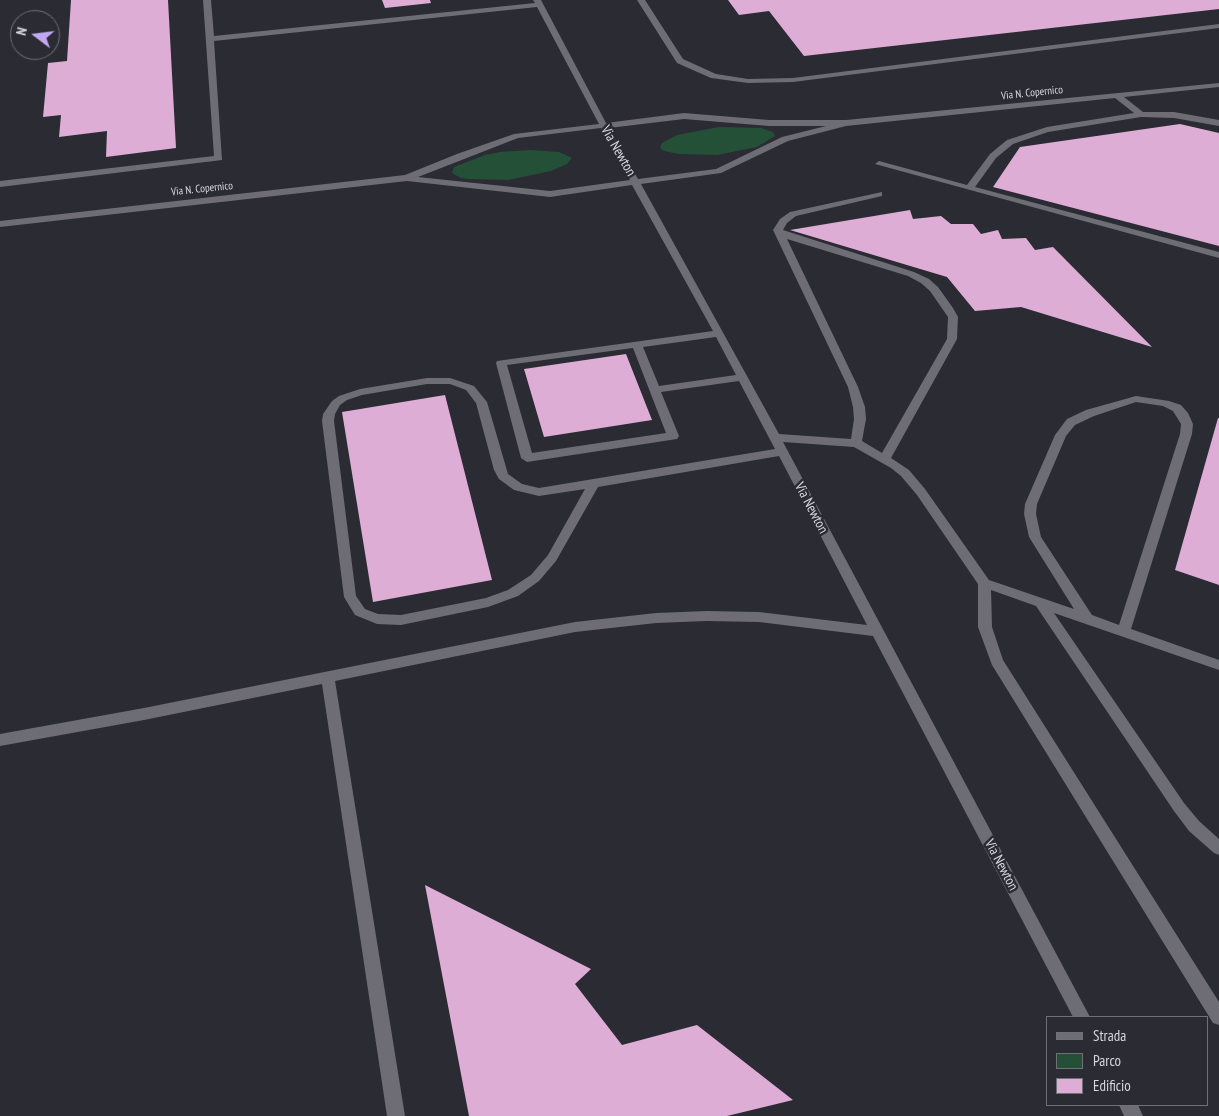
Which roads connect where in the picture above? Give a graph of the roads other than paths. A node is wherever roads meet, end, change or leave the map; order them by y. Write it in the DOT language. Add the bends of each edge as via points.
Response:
graph roads {
  1 [pos="207,0"];
  2 [pos="641,0"];
  3 [pos="538,2"];
  4 [pos="1219,26"];
  5 [pos="210,39"];
  6 [pos="1219,84"];
  7 [pos="1117,96"];
  8 [pos="1141,114"];
  9 [pos="1219,123"];
  10 [pos="846,124"];
  11 [pos="604,126"];
  12 [pos="879,164"];
  13 [pos="407,178"];
  14 [pos="636,183"];
  15 [pos="0,184"];
  16 [pos="968,188"];
  17 [pos="879,194"];
  18 [pos="0,224"];
  19 [pos="778,233"];
  20 [pos="1219,255"];
  21 [pos="719,333"];
  22 [pos="637,344"];
  23 [pos="742,377"];
  24 [pos="655,390"];
  25 [pos="775,438"];
  26 [pos="856,443"];
  27 [pos="782,452"];
  28 [pos="885,458"];
  29 [pos="594,484"];
  30 [pos="984,583"];
  31 [pos="1041,603"];
  32 [pos="1087,619"];
  33 [pos="876,631"];
  34 [pos="1123,632"];
  35 [pos="1219,665"];
  36 [pos="328,678"];
  37 [pos="0,740"];
  38 [pos="1219,848"];
  39 [pos="1081,1016"];
  40 [pos="1219,1017"];
  41 [pos="396,1116"];
  1 -- 5 [label="street"];
  2 -- 4 [label="street" via="680,61 714,76 748,81 793,80"];
  3 -- 5 [label="street"];
  3 -- 11 [label="street, Via Newton"];
  5 -- 15 [label="street" via="218,158"];
  6 -- 7 [label="street, Via N. Copernico"];
  7 -- 8 [label="street"];
  7 -- 10 [label="street, Via N. Copernico"];
  8 -- 9 [label="street" via="1174,115"];
  8 -- 16 [label="street" via="1047,130 1010,142 993,156"];
  10 -- 11 [label="street" via="769,123 684,116"];
  10 -- 14 [label="street" via="785,139 718,171"];
  11 -- 13 [label="street" via="517,136"];
  11 -- 14 [label="street, Via Newton"];
  12 -- 16 [label="street"];
  13 -- 14 [label="street" via="550,194"];
  13 -- 18 [label="street, Via N. Copernico"];
  14 -- 21 [label="street, Via Newton"];
  16 -- 20 [label="street"];
  17 -- 19 [label="street" via="793,214 783,221"];
  19 -- 26 [label="street" via="853,387 860,419"];
  19 -- 28 [label="street" via="912,274 934,289 953,317 952,339"];
  21 -- 22 [label="street"];
  21 -- 23 [label="street, Via Newton"];
  22 -- 24 [label="street"];
  22 -- 24 [label="street" via="501,363 527,458 673,436"];
  23 -- 24 [label="street"];
  23 -- 25 [label="street, Via Newton"];
  25 -- 26 [label="street"];
  25 -- 27 [label="street, Via Newton"];
  26 -- 28 [label="street"];
  27 -- 29 [label="street"];
  27 -- 33 [label="street, Via Newton"];
  28 -- 30 [label="street" via="913,482"];
  29 -- 29 [label="street" via="539,492 510,483 500,470 481,402 470,388 450,381 427,381 360,392 343,398 329,414 350,597 360,612 377,619 401,620 488,602 513,593 535,578 552,558"];
  30 -- 31 [label="street"];
  30 -- 40 [label="street" via="985,627 997,661"];
  31 -- 32 [label="street"];
  31 -- 38 [label="street" via="1179,807 1194,826"];
  32 -- 34 [label="street"];
  32 -- 34 [label="street" via="1035,537 1031,504 1061,435 1071,422 1125,401 1136,399 1165,403 1177,408 1184,416 1186,434"];
  33 -- 36 [label="street" via="759,617 640,619 575,627"];
  33 -- 39 [label="street, Via Newton"];
  34 -- 35 [label="street"];
  36 -- 37 [label="street"];
  36 -- 41 [label="street"];
}
